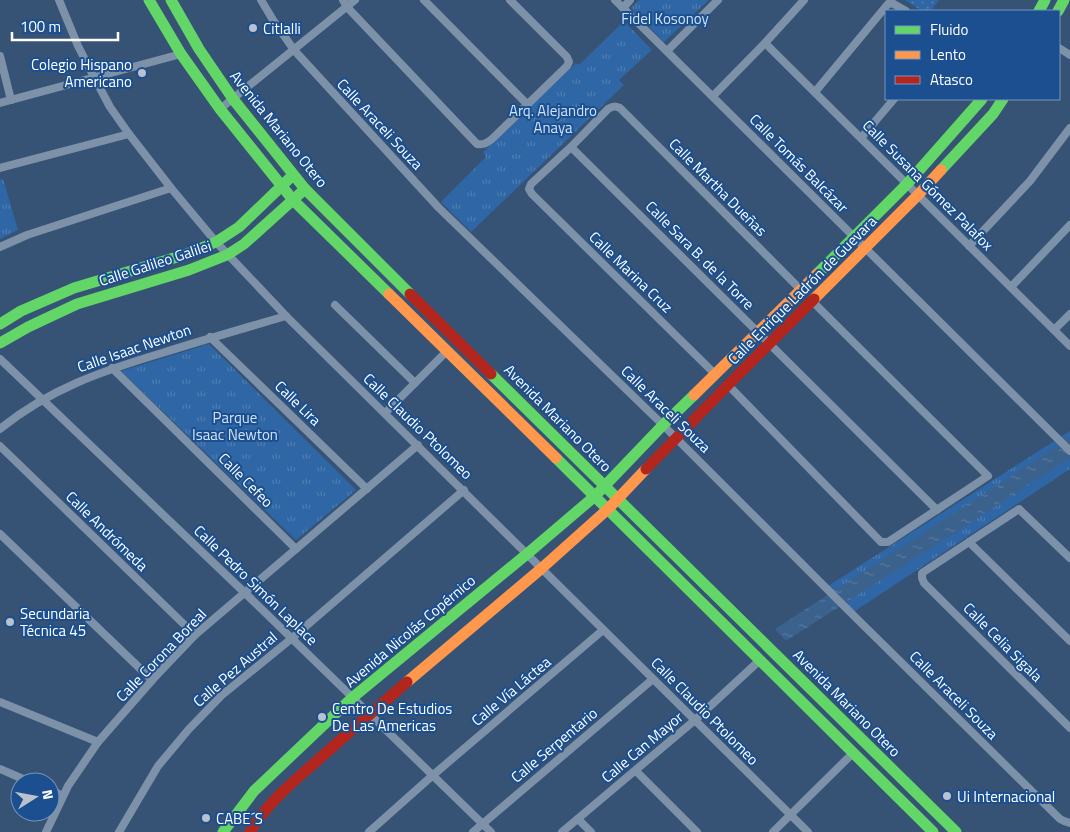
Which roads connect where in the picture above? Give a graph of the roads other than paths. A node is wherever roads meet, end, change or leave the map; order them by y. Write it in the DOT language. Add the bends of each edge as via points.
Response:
graph roads {
  1 [pos="59,0"];
  2 [pos="149,0"];
  3 [pos="171,0"];
  4 [pos="261,0"];
  5 [pos="355,0"];
  6 [pos="424,0"];
  7 [pos="510,0"];
  8 [pos="615,0"];
  9 [pos="630,0"];
  10 [pos="718,0"];
  11 [pos="804,0"];
  12 [pos="345,3"];
  13 [pos="623,8"];
  14 [pos="904,10"];
  15 [pos="765,44"];
  16 [pos="294,50"];
  17 [pos="667,51"];
  18 [pos="181,54"];
  19 [pos="0,56"];
  20 [pos="94,77"];
  21 [pos="815,92"];
  22 [pos="713,96"];
  23 [pos="233,98"];
  24 [pos="12,100"];
  25 [pos="893,100"];
  26 [pos="981,100"];
  27 [pos="1002,100"];
  28 [pos="0,103"];
  29 [pos="527,104"];
  30 [pos="220,109"];
  31 [pos="1070,128"];
  32 [pos="129,134"];
  33 [pos="861,138"];
  34 [pos="571,147"];
  35 [pos="0,168"];
  36 [pos="293,175"];
  37 [pos="907,184"];
  38 [pos="282,186"];
  39 [pos="171,188"];
  40 [pos="305,189"];
  41 [pos="918,195"];
  42 [pos="294,200"];
  43 [pos="1070,225"];
  44 [pos="854,237"];
  45 [pos="216,242"];
  46 [pos="969,246"];
  47 [pos="0,247"];
  48 [pos="865,248"];
  49 [pos="227,255"];
  50 [pos="1011,287"];
  51 [pos="801,290"];
  52 [pos="812,301"];
  53 [pos="335,304"];
  54 [pos="1070,314"];
  55 [pos="286,316"];
  56 [pos="0,324"];
  57 [pos="1054,330"];
  58 [pos="758,333"];
  59 [pos="210,337"];
  60 [pos="0,343"];
  61 [pos="770,344"];
  62 [pos="1070,346"];
  63 [pos="447,351"];
  64 [pos="0,359"];
  65 [pos="112,368"];
  66 [pos="715,374"];
  67 [pos="415,383"];
  68 [pos="728,385"];
  69 [pos="43,399"];
  70 [pos="385,413"];
  71 [pos="663,425"];
  72 [pos="0,429"];
  73 [pos="676,438"];
  74 [pos="0,446"];
  75 [pos="418,446"];
  76 [pos="1070,451"];
  77 [pos="605,486"];
  78 [pos="367,489"];
  79 [pos="464,490"];
  80 [pos="595,496"];
  81 [pos="618,498"];
  82 [pos="608,509"];
  83 [pos="937,510"];
  84 [pos="0,534"];
  85 [pos="969,542"];
  86 [pos="296,549"];
  87 [pos="527,554"];
  88 [pos="1070,558"];
  89 [pos="542,568"];
  90 [pos="245,593"];
  91 [pos="603,630"];
  92 [pos="195,635"];
  93 [pos="291,639"];
  94 [pos="1070,641"];
  95 [pos="760,660"];
  96 [pos="653,679"];
  97 [pos="152,680"];
  98 [pos="352,698"];
  99 [pos="0,702"];
  100 [pos="369,714"];
  101 [pos="695,720"];
  102 [pos="1070,728"];
  103 [pos="98,742"];
  104 [pos="853,753"];
  105 [pos="636,771"];
  106 [pos="432,776"];
  107 [pos="60,795"];
  108 [pos="63,796"];
  109 [pos="790,814"];
  110 [pos="578,819"];
  111 [pos="482,823"];
  112 [pos="1069,823"];
  113 [pos="46,832"];
  114 [pos="118,832"];
  115 [pos="223,832"];
  116 [pos="250,832"];
  117 [pos="369,832"];
  118 [pos="473,832"];
  119 [pos="491,832"];
  120 [pos="562,832"];
  121 [pos="591,832"];
  122 [pos="697,832"];
  123 [pos="773,832"];
  124 [pos="808,832"];
  125 [pos="933,832"];
  126 [pos="956,832"];
  1 -- 20 [label="street, Calle Claudio Ptolomeo"];
  2 -- 18 [label="main road, Avenida Mariano Otero"];
  3 -- 23 [label="main road, Avenida Mariano Otero" via="198,48"];
  4 -- 16 [label="street, Calle Araceli Souza"];
  5 -- 12 [label="street"];
  6 -- 29 [label="street"];
  7 -- 29 [label="street" via="569,62"];
  8 -- 13 [label="street, Calle Tomás Balcázar"];
  9 -- 13 [label="street"];
  10 -- 17 [label="street"];
  11 -- 15 [label="street"];
  12 -- 16 [label="street"];
  12 -- 29 [label="street" via="477,144 492,139"];
  13 -- 17 [label="street, Calle Tomás Balcázar"];
  14 -- 21 [label="street" via="894,4 886,5"];
  15 -- 21 [label="street, Calle Susana Gómez Palafox"];
  15 -- 22 [label="street"];
  16 -- 23 [label="street"];
  16 -- 71 [label="street, Calle Araceli Souza" via="439,208"];
  17 -- 22 [label="street, Calle Tomás Balcázar"];
  18 -- 20 [label="street"];
  18 -- 30 [label="main road, Avenida Mariano Otero"];
  19 -- 24 [label="street"];
  20 -- 24 [label="street"];
  20 -- 32 [label="street, Calle Claudio Ptolomeo"];
  21 -- 33 [label="street, Calle Susana Gómez Palafox"];
  22 -- 44 [label="street, Calle Tomás Balcázar"];
  23 -- 30 [label="street"];
  23 -- 36 [label="main road, Avenida Mariano Otero"];
  24 -- 28 [label="street"];
  25 -- 33 [label="street"];
  26 -- 37 [label="main road, Calle Enrique Ladrón de Guevara"];
  27 -- 41 [label="main road, Calle Enrique Ladrón de Guevara"];
  30 -- 38 [label="main road, Avenida Mariano Otero"];
  31 -- 46 [label="street" via="1030,181"];
  32 -- 35 [label="street"];
  32 -- 39 [label="street, Calle Claudio Ptolomeo"];
  33 -- 37 [label="street, Calle Susana Gómez Palafox"];
  34 -- 51 [label="street, Calle Martha Dueñas" via="608,109 620,108"];
  34 -- 58 [label="street, Calle Sara B. de la Torre"];
  34 -- 66 [label="street, Calle Marina Cruz" via="530,184 532,194"];
  36 -- 38 [label="main road, Calle Galileo Galilei"];
  36 -- 40 [label="main road, Avenida Mariano Otero"];
  37 -- 41 [label="street, Calle Susana Gómez Palafox"];
  37 -- 44 [label="main road, Calle Enrique Ladrón de Guevara"];
  38 -- 42 [label="main road, Avenida Mariano Otero"];
  38 -- 45 [label="main road, Calle Galileo Galilei" via="239,227"];
  39 -- 45 [label="street, Calle Claudio Ptolomeo"];
  39 -- 47 [label="street" via="27,235"];
  40 -- 42 [label="main road, Calle Galileo Galilei"];
  40 -- 77 [label="main road, Avenida Mariano Otero"];
  41 -- 46 [label="street, Calle Susana Gómez Palafox"];
  41 -- 48 [label="main road, Calle Enrique Ladrón de Guevara"];
  42 -- 49 [label="main road, Calle Galileo Galilei"];
  42 -- 63 [label="main road, Avenida Mariano Otero"];
  43 -- 50 [label="street"];
  44 -- 48 [label="street, Calle Tomás Balcázar"];
  44 -- 51 [label="main road, Calle Enrique Ladrón de Guevara"];
  45 -- 49 [label="street, Calle Claudio Ptolomeo"];
  45 -- 56 [label="main road, Calle Galileo Galilei" via="184,255 74,288 21,311"];
  46 -- 50 [label="street, Calle Susana Gómez Palafox"];
  48 -- 52 [label="main road, Calle Enrique Ladrón de Guevara"];
  48 -- 76 [label="street, Calle Tomás Balcázar"];
  49 -- 55 [label="street, Calle Claudio Ptolomeo"];
  49 -- 60 [label="main road, Calle Galileo Galilei" via="77,304"];
  50 -- 57 [label="street, Calle Susana Gómez Palafox"];
  51 -- 58 [label="main road, Calle Enrique Ladrón de Guevara"];
  52 -- 61 [label="main road, Calle Enrique Ladrón de Guevara"];
  52 -- 83 [label="street" via="988,476"];
  53 -- 67 [label="street"];
  54 -- 57 [label="street"];
  55 -- 59 [label="street, Calle Isaac Newton"];
  55 -- 70 [label="street, Calle Claudio Ptolomeo"];
  57 -- 62 [label="street, Calle Susana Gómez Palafox"];
  58 -- 61 [label="street, Calle Sara B. de la Torre"];
  58 -- 66 [label="main road, Calle Enrique Ladrón de Guevara"];
  59 -- 65 [label="street, Calle Isaac Newton"];
  59 -- 78 [label="street, Calle Lira"];
  61 -- 68 [label="main road, Calle Enrique Ladrón de Guevara"];
  61 -- 83 [label="street, Calle Sara B. de la Torre"];
  63 -- 67 [label="street"];
  63 -- 80 [label="main road, Avenida Mariano Otero"];
  64 -- 69 [label="street, Calle Pedro Simón Laplace"];
  65 -- 69 [label="street, Calle Isaac Newton"];
  65 -- 86 [label="street, Calle Cefeo"];
  66 -- 71 [label="main road, Calle Enrique Ladrón de Guevara"];
  67 -- 70 [label="street"];
  68 -- 73 [label="main road, Calle Enrique Ladrón de Guevara"];
  68 -- 83 [label="street" via="881,542 888,542"];
  69 -- 72 [label="street, Calle Isaac Newton"];
  69 -- 90 [label="street, Calle Pedro Simón Laplace"];
  70 -- 75 [label="street, Calle Claudio Ptolomeo"];
  71 -- 73 [label="street, Calle Araceli Souza"];
  71 -- 77 [label="main road, Calle Enrique Ladrón de Guevara"];
  73 -- 81 [label="main road, Calle Enrique Ladrón de Guevara"];
  73 -- 112 [label="street, Calle Araceli Souza" via="1060,819"];
  74 -- 92 [label="street, Calle Andrómeda"];
  75 -- 78 [label="street, Calle Corona Boreal"];
  75 -- 79 [label="street, Calle Claudio Ptolomeo"];
  77 -- 80 [label="main road, Avenida Nicolás Copérnico"];
  77 -- 81 [label="main road, Avenida Mariano Otero"];
  78 -- 86 [label="street, Calle Corona Boreal"];
  79 -- 87 [label="street, Calle Claudio Ptolomeo"];
  79 -- 93 [label="street, Calle Pez Austral"];
  80 -- 82 [label="main road, Avenida Mariano Otero"];
  80 -- 87 [label="main road, Avenida Nicolás Copérnico"];
  81 -- 82 [label="main road"];
  81 -- 126 [label="main road, Avenida Mariano Otero"];
  82 -- 89 [label="main road"];
  82 -- 95 [label="main road, Avenida Mariano Otero"];
  84 -- 97 [label="street"];
  85 -- 88 [label="street" via="1019,509"];
  85 -- 94 [label="street"];
  85 -- 102 [label="street, Calle Celia Sigala" via="922,573 924,583"];
  86 -- 90 [label="street, Calle Corona Boreal"];
  87 -- 89 [label="street, Calle Claudio Ptolomeo"];
  87 -- 98 [label="main road, Avenida Nicolás Copérnico"];
  89 -- 91 [label="street, Calle Claudio Ptolomeo"];
  89 -- 100 [label="main road"];
  90 -- 92 [label="street, Calle Corona Boreal"];
  90 -- 93 [label="street, Calle Pedro Simón Laplace"];
  91 -- 96 [label="street, Calle Claudio Ptolomeo"];
  91 -- 106 [label="street, Calle Vía Láctea"];
  92 -- 97 [label="street, Calle Corona Boreal"];
  93 -- 98 [label="street, Calle Pedro Simón Laplace"];
  93 -- 114 [label="street, Calle Pez Austral" via="222,695 189,730 158,766"];
  95 -- 101 [label="street, Calle Can Mayor"];
  95 -- 104 [label="main road, Avenida Mariano Otero"];
  96 -- 101 [label="street, Calle Claudio Ptolomeo"];
  96 -- 111 [label="street, Calle Serpentario"];
  97 -- 103 [label="street, Calle Corona Boreal"];
  98 -- 100 [label="street, Calle Pedro Simón Laplace"];
  98 -- 115 [label="main road, Avenida Nicolás Copérnico" via="254,791"];
  99 -- 103 [label="street"];
  100 -- 106 [label="street, Calle Pedro Simón Laplace"];
  100 -- 116 [label="main road" via="281,793"];
  101 -- 105 [label="street, Calle Can Mayor"];
  101 -- 109 [label="street, Calle Claudio Ptolomeo"];
  103 -- 108 [label="street, Calle Corona Boreal"];
  104 -- 109 [label="street"];
  104 -- 125 [label="main road, Avenida Mariano Otero"];
  105 -- 110 [label="street, Calle Can Mayor"];
  105 -- 122 [label="street"];
  106 -- 111 [label="street, Calle Pedro Simón Laplace"];
  106 -- 117 [label="street, Calle Vía Láctea"];
  107 -- 108 [label="street"];
  108 -- 113 [label="street, Calle Corona Boreal"];
  109 -- 123 [label="street"];
  109 -- 124 [label="street, Calle Claudio Ptolomeo"];
  110 -- 120 [label="street, Calle Can Mayor"];
  110 -- 121 [label="street"];
  111 -- 118 [label="street, Calle Serpentario"];
  111 -- 119 [label="street, Calle Pedro Simón Laplace"];
}
